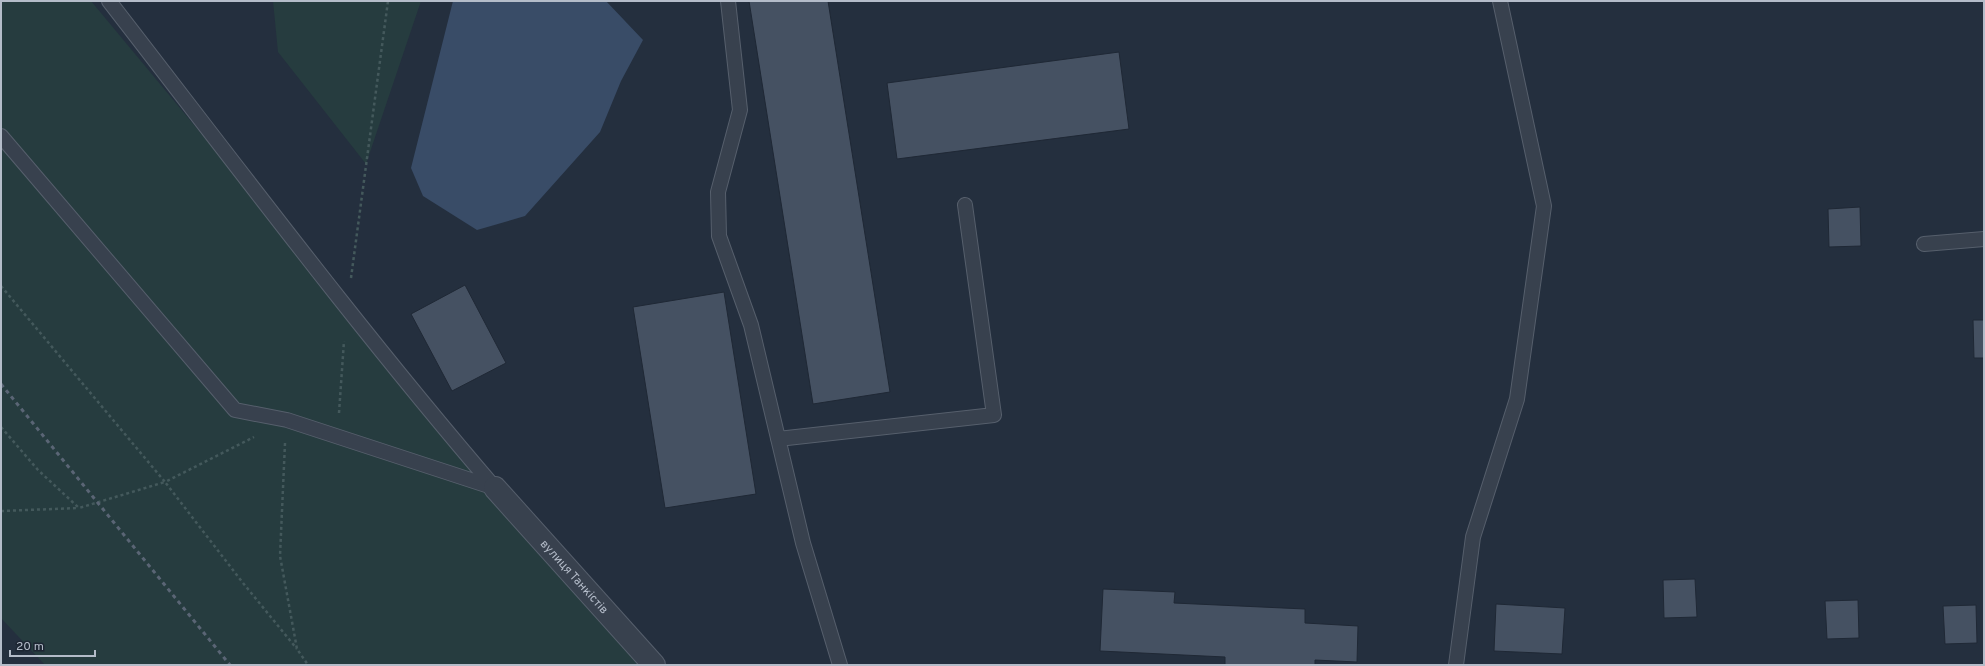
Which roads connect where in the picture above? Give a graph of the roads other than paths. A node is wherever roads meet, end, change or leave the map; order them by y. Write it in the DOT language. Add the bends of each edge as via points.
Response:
graph roads {
  1 [pos="109,1"];
  2 [pos="728,1"];
  3 [pos="1500,1"];
  4 [pos="1,136"];
  5 [pos="965,205"];
  6 [pos="1984,239"];
  7 [pos="1924,244"];
  8 [pos="778,439"];
  9 [pos="495,488"];
  10 [pos="654,665"];
  11 [pos="840,665"];
  12 [pos="1456,665"];
  1 -- 9 [label="lane" via="347,309"];
  2 -- 8 [label="lane" via="740,110 718,192 720,236 752,326"];
  3 -- 12 [label="lane" via="1544,206 1517,399 1473,537"];
  4 -- 9 [label="lane" via="235,410 287,420"];
  5 -- 8 [label="lane" via="994,415"];
  6 -- 7 [label="lane"];
  8 -- 11 [label="lane" via="803,544"];
  9 -- 10 [label="street, вулиця Танкістів"];
}
